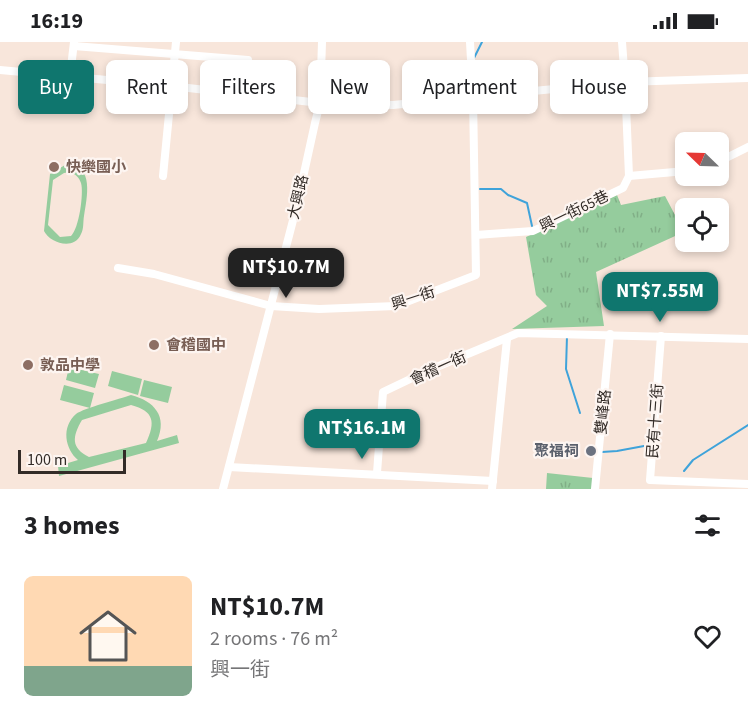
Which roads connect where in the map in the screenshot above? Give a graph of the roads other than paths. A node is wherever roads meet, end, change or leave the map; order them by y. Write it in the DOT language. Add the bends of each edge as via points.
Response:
graph roads {
  1 [pos="176,42"];
  2 [pos="322,42"];
  3 [pos="470,42"];
  4 [pos="622,42"];
  5 [pos="74,44"];
  6 [pos="174,54"];
  7 [pos="72,60"];
  8 [pos="173,60"];
  9 [pos="248,60"];
  10 [pos="321,60"];
  11 [pos="471,60"];
  12 [pos="623,60"];
  13 [pos="0,70"];
  14 [pos="18,72"];
  15 [pos="748,78"];
  16 [pos="648,81"];
  17 [pos="169,114"];
  18 [pos="318,114"];
  19 [pos="473,114"];
  20 [pos="626,114"];
  21 [pos="748,147"];
  22 [pos="729,156"];
  23 [pos="675,173"];
  24 [pos="163,176"];
  25 [pos="629,176"];
  26 [pos="476,235"];
  27 [pos="118,268"];
  28 [pos="271,306"];
  29 [pos="610,334"];
  30 [pos="661,336"];
  31 [pos="507,339"];
  32 [pos="748,339"];
  33 [pos="229,467"];
  34 [pos="377,473"];
  35 [pos="748,484"];
  36 [pos="493,485"];
  37 [pos="224,489"];
  38 [pos="596,489"];
  1 -- 6 [label="street"];
  2 -- 10 [label="street, 大興路"];
  3 -- 11 [label="street, 興一街"];
  4 -- 12 [label="street"];
  5 -- 6 [label="street"];
  5 -- 7 [label="street"];
  6 -- 8 [label="street"];
  6 -- 9 [label="street"];
  13 -- 14 [label="street"];
  15 -- 16 [label="street"];
  17 -- 24 [label="street"];
  18 -- 28 [label="street, 大興路"];
  19 -- 26 [label="street, 興一街"];
  20 -- 25 [label="street"];
  21 -- 22 [label="street"];
  23 -- 25 [label="street"];
  25 -- 26 [label="street, 興一街65巷" via="623,188 533,231"];
  26 -- 28 [label="street, 興一街" via="476,275 396,306"];
  27 -- 28 [label="street, 興一街"];
  28 -- 33 [label="street, 大興路"];
  29 -- 30 [label="street, 會稽一街"];
  29 -- 31 [label="street, 會稽一街" via="518,333"];
  29 -- 38 [label="street, 雙峰路"];
  30 -- 32 [label="street, 會稽一街"];
  30 -- 35 [label="street, 民有十三街" via="650,480"];
  31 -- 34 [label="street, 會稽一街" via="383,392"];
  31 -- 36 [label="street"];
  33 -- 34 [label="street"];
  33 -- 37 [label="street, 大興路"];
  34 -- 36 [label="street"];
}
